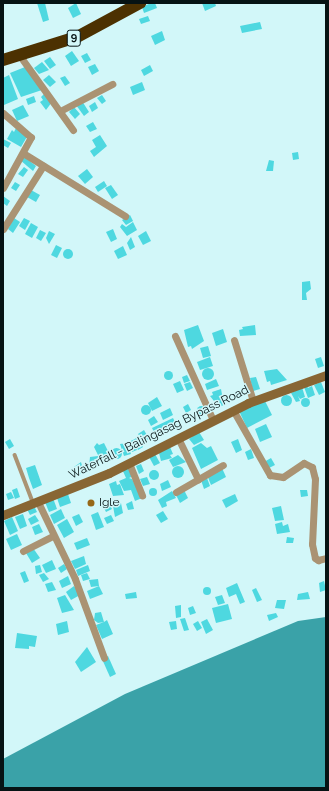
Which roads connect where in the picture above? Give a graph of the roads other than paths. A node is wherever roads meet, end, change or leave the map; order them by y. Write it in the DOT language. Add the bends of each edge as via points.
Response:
graph roads {
  1 [pos="140,3"];
  2 [pos="20,56"];
  3 [pos="3,60"];
  4 [pos="112,84"];
  5 [pos="60,111"];
  6 [pos="3,112"];
  7 [pos="73,130"];
  8 [pos="23,153"];
  9 [pos="43,166"];
  10 [pos="3,188"];
  11 [pos="125,216"];
  12 [pos="3,230"];
  13 [pos="176,336"];
  14 [pos="234,340"];
  15 [pos="326,375"];
  16 [pos="253,401"];
  17 [pos="233,410"];
  18 [pos="213,420"];
  19 [pos="178,438"];
  20 [pos="15,455"];
  21 [pos="129,463"];
  22 [pos="223,465"];
  23 [pos="198,479"];
  24 [pos="176,492"];
  25 [pos="142,496"];
  26 [pos="35,503"];
  27 [pos="3,515"];
  28 [pos="52,536"];
  29 [pos="23,551"];
  30 [pos="326,558"];
  31 [pos="104,658"];
  1 -- 2 [label="highway, 9" via="77,37"];
  2 -- 3 [label="highway, 9"];
  2 -- 5 [label="street"];
  4 -- 5 [label="street"];
  5 -- 7 [label="street"];
  6 -- 8 [label="street" via="31,136"];
  8 -- 9 [label="street"];
  8 -- 10 [label="street"];
  9 -- 11 [label="street"];
  9 -- 12 [label="street" via="20,207"];
  13 -- 18 [label="street" via="199,394"];
  14 -- 16 [label="street" via="247,374"];
  15 -- 16 [label="main road, Waterfall ‒ Balingasag Bypass Road"];
  16 -- 17 [label="main road, Waterfall ‒ Balingasag Bypass Road"];
  17 -- 18 [label="main road, Waterfall ‒ Balingasag Bypass Road"];
  17 -- 30 [label="street" via="270,475 283,477 304,463 312,467 315,479 312,544 315,558"];
  18 -- 19 [label="main road, Waterfall ‒ Balingasag Bypass Road"];
  19 -- 21 [label="main road, Waterfall ‒ Balingasag Bypass Road"];
  19 -- 23 [label="street"];
  20 -- 26 [label="lane"];
  21 -- 25 [label="street"];
  21 -- 26 [label="main road, Waterfall ‒ Balingasag Bypass Road"];
  22 -- 23 [label="street"];
  23 -- 24 [label="street"];
  26 -- 27 [label="main road, Waterfall ‒ Balingasag Bypass Road"];
  26 -- 28 [label="street"];
  28 -- 29 [label="street"];
  28 -- 31 [label="street" via="75,579"];
}
